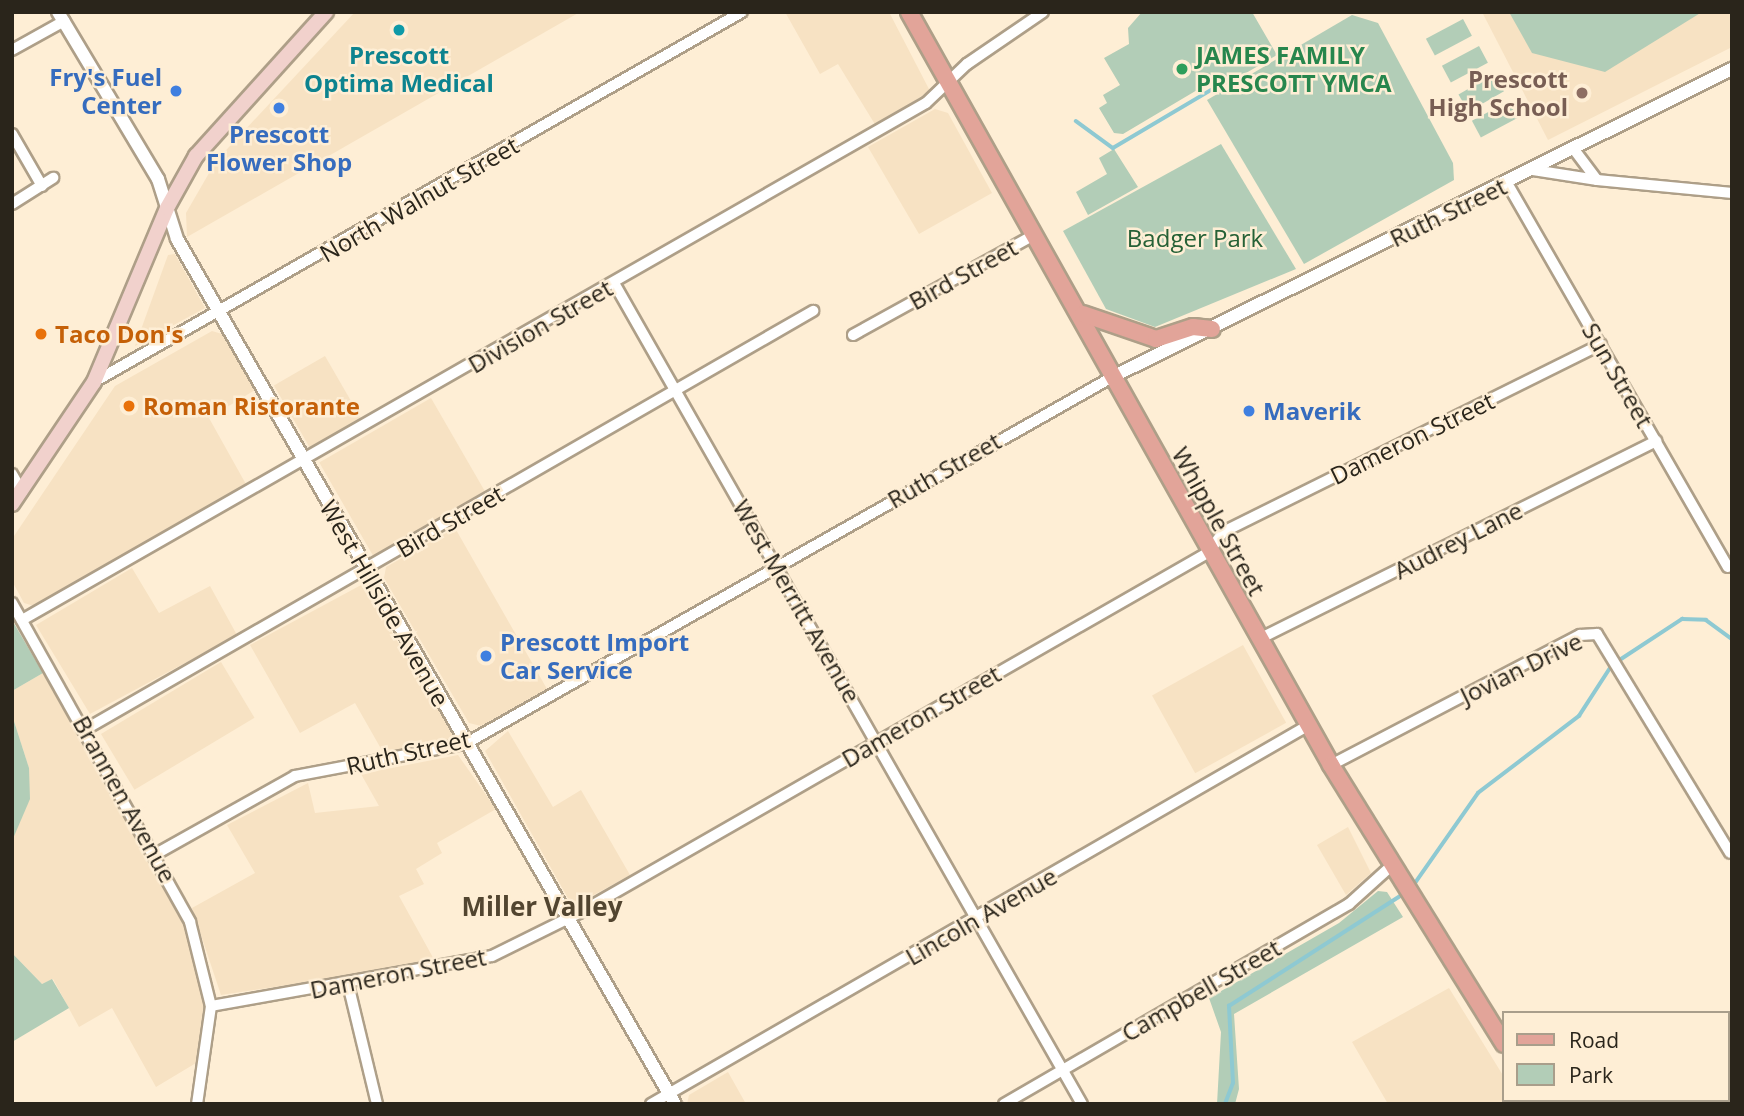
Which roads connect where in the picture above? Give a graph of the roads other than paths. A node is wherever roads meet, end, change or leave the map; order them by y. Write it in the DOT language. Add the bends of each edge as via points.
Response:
graph roads {
  1 [pos="326,12"];
  2 [pos="742,12"];
  3 [pos="909,12"];
  4 [pos="1043,12"];
  5 [pos="61,17"];
  6 [pos="12,50"];
  7 [pos="1732,69"];
  8 [pos="949,84"];
  9 [pos="12,134"];
  10 [pos="1574,149"];
  11 [pos="1533,170"];
  12 [pos="53,178"];
  13 [pos="1597,180"];
  14 [pos="1507,183"];
  15 [pos="42,186"];
  16 [pos="1732,193"];
  17 [pos="12,204"];
  18 [pos="166,208"];
  19 [pos="1036,234"];
  20 [pos="614,283"];
  21 [pos="813,311"];
  22 [pos="220,313"];
  23 [pos="1083,314"];
  24 [pos="1212,329"];
  25 [pos="853,335"];
  26 [pos="1601,344"];
  27 [pos="1114,376"];
  28 [pos="94,382"];
  29 [pos="674,390"];
  30 [pos="1656,441"];
  31 [pos="305,463"];
  32 [pos="12,474"];
  33 [pos="22,491"];
  34 [pos="12,504"];
  35 [pos="1209,552"];
  36 [pos="778,565"];
  37 [pos="1728,567"];
  38 [pos="367,569"];
  39 [pos="12,603"];
  40 [pos="22,620"];
  41 [pos="1259,639"];
  42 [pos="1309,725"];
  43 [pos="86,729"];
  44 [pos="877,741"];
  45 [pos="465,744"];
  46 [pos="1331,765"];
  47 [pos="1730,853"];
  48 [pos="156,854"];
  49 [pos="1391,866"];
  50 [pos="564,916"];
  51 [pos="978,918"];
  52 [pos="348,984"];
  53 [pos="211,1006"];
  54 [pos="1502,1041"];
  55 [pos="1063,1071"];
  56 [pos="672,1099"];
  57 [pos="197,1104"];
  58 [pos="377,1104"];
  59 [pos="652,1104"];
  60 [pos="1004,1104"];
  61 [pos="1082,1104"];
  1 -- 18 [label="main road" via="239,101"];
  2 -- 22 [label="street, North Walnut Street"];
  3 -- 8 [label="main road, Whipple Street"];
  4 -- 8 [label="street, Division Street" via="967,64"];
  5 -- 6 [label="street"];
  5 -- 18 [label="street, West Hillside Avenue" via="158,180"];
  7 -- 10 [label="street, Ruth Street"];
  8 -- 19 [label="main road, Whipple Street"];
  8 -- 20 [label="street, Division Street"];
  9 -- 15 [label="street"];
  10 -- 11 [label="street, Ruth Street"];
  10 -- 13 [label="street"];
  11 -- 13 [label="street"];
  11 -- 14 [label="street, Ruth Street"];
  12 -- 15 [label="street"];
  13 -- 16 [label="street"];
  14 -- 24 [label="street, Ruth Street"];
  14 -- 26 [label="street, Sun Street"];
  15 -- 17 [label="street"];
  18 -- 22 [label="street, West Hillside Avenue"];
  18 -- 28 [label="main road"];
  19 -- 23 [label="main road, Whipple Street"];
  19 -- 25 [label="street, Bird Street"];
  20 -- 29 [label="street, West Merritt Avenue"];
  20 -- 31 [label="street, Division Street"];
  21 -- 29 [label="street, Bird Street"];
  22 -- 28 [label="street, North Walnut Street"];
  22 -- 31 [label="street, West Hillside Avenue"];
  23 -- 24 [label="main road" via="1156,339 1193,327"];
  23 -- 27 [label="main road, Whipple Street"];
  24 -- 27 [label="street, Ruth Street"];
  26 -- 30 [label="street, Sun Street"];
  26 -- 35 [label="street, Dameron Street" via="1232,527"];
  27 -- 35 [label="main road, Whipple Street"];
  27 -- 36 [label="street, Ruth Street"];
  28 -- 33 [label="main road"];
  29 -- 36 [label="street, West Merritt Avenue"];
  29 -- 38 [label="street, Bird Street"];
  30 -- 37 [label="street, Sun Street"];
  30 -- 41 [label="street, Audrey Lane"];
  31 -- 38 [label="street, West Hillside Avenue"];
  31 -- 40 [label="street, Division Street"];
  32 -- 33 [label="street"];
  33 -- 34 [label="main road"];
  35 -- 41 [label="main road, Whipple Street"];
  35 -- 44 [label="street, Dameron Street"];
  36 -- 44 [label="street, West Merritt Avenue"];
  36 -- 45 [label="street, Ruth Street"];
  38 -- 43 [label="street, Bird Street"];
  38 -- 45 [label="street, West Hillside Avenue"];
  39 -- 40 [label="street, Brannen Avenue"];
  40 -- 43 [label="street, Brannen Avenue"];
  41 -- 42 [label="main road, Whipple Street"];
  42 -- 46 [label="main road, Whipple Street"];
  42 -- 51 [label="street, Lincoln Avenue"];
  43 -- 48 [label="street, Brannen Avenue"];
  44 -- 50 [label="street, Dameron Street"];
  44 -- 51 [label="street, West Merritt Avenue"];
  45 -- 48 [label="street, Ruth Street" via="295,776"];
  45 -- 50 [label="street, West Hillside Avenue"];
  46 -- 47 [label="street, Jovian Drive" via="1580,635 1597,634"];
  46 -- 49 [label="main road, Whipple Street"];
  48 -- 53 [label="street, Brannen Avenue" via="190,922"];
  49 -- 54 [label="main road, Whipple Street"];
  49 -- 55 [label="street, Campbell Street" via="1349,904"];
  50 -- 52 [label="street, Dameron Street" via="480,960"];
  50 -- 56 [label="street, West Hillside Avenue"];
  51 -- 55 [label="street, West Merritt Avenue"];
  51 -- 56 [label="street, Lincoln Avenue"];
  52 -- 53 [label="street, Dameron Street"];
  52 -- 58 [label="street"];
  53 -- 57 [label="street"];
  55 -- 60 [label="street, Campbell Street"];
  55 -- 61 [label="street, West Merritt Avenue"];
  56 -- 59 [label="street, Lincoln Avenue"];
}
